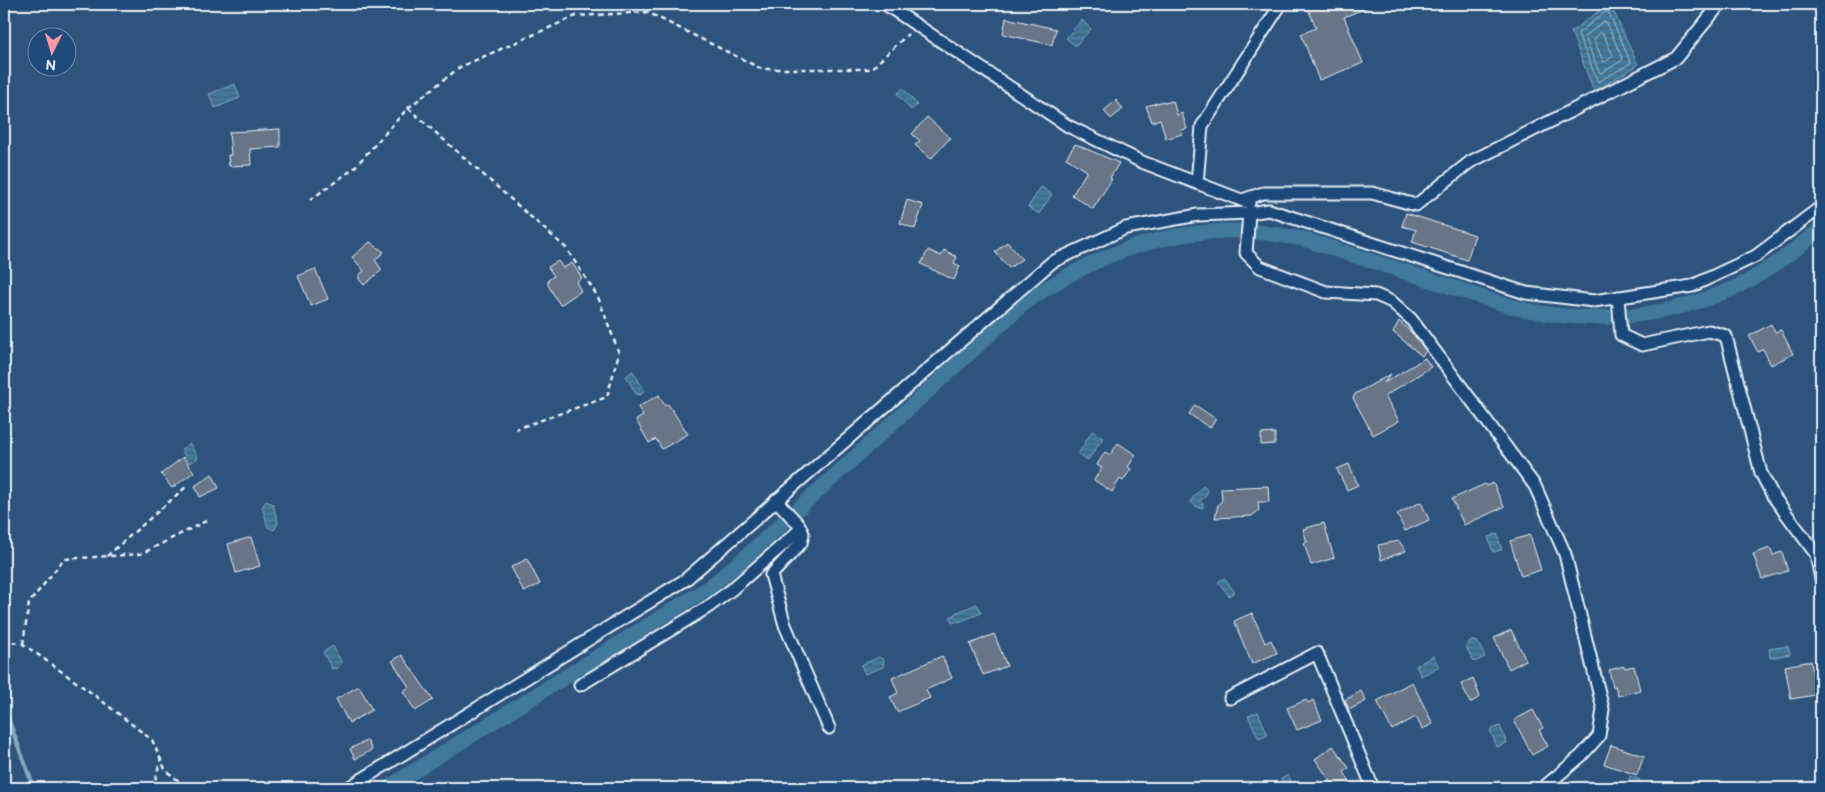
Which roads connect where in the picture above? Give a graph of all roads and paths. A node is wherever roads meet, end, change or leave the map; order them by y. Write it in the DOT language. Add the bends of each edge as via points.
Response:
graph roads {
  1 [pos="885,4"];
  2 [pos="1281,4"];
  3 [pos="1720,4"];
  4 [pos="917,26"];
  5 [pos="408,108"];
  6 [pos="1198,183"];
  7 [pos="310,200"];
  8 [pos="1242,200"];
  9 [pos="1821,207"];
  10 [pos="1269,210"];
  11 [pos="1249,213"];
  12 [pos="1618,297"];
  13 [pos="516,429"];
  14 [pos="187,486"];
  15 [pos="776,500"];
  16 [pos="208,520"];
  17 [pos="800,527"];
  18 [pos="107,556"];
  19 [pos="1821,580"];
  20 [pos="4,640"];
  21 [pos="23,644"];
  22 [pos="580,685"];
  23 [pos="1230,698"];
  24 [pos="829,728"];
  25 [pos="161,758"];
  26 [pos="153,788"];
  27 [pos="188,788"];
  28 [pos="348,788"];
  29 [pos="1373,788"];
  30 [pos="1543,788"];
  1 -- 4 [label="street"];
  2 -- 6 [label="street" via="1202,126"];
  3 -- 8 [label="street" via="1676,58 1470,162 1416,205 1372,193 1263,193"];
  4 -- 5 [label="path" via="871,69 762,69 647,12 576,16 460,67"];
  4 -- 6 [label="street" via="1068,126 1142,162"];
  5 -- 7 [label="path" via="353,169"];
  5 -- 13 [label="path" via="566,248 598,297 619,354 607,397"];
  6 -- 8 [label="street"];
  8 -- 10 [label="street"];
  9 -- 12 [label="street" via="1756,256 1692,286"];
  10 -- 11 [label="street"];
  10 -- 12 [label="street" via="1526,293 1594,301"];
  11 -- 15 [label="street" via="1198,215 1126,228 1052,262"];
  11 -- 30 [label="street" via="1246,253 1260,267 1326,292 1376,295 1392,302 1411,318 1535,486 1564,554 1603,709 1599,736"];
  12 -- 19 [label="street" via="1621,335 1642,345 1709,331 1726,336 1761,473 1773,496 1816,554"];
  14 -- 18 [label="path"];
  15 -- 17 [label="street"];
  15 -- 28 [label="street" via="686,580"];
  16 -- 18 [label="path" via="141,554"];
  17 -- 22 [label="street" via="708,607"];
  17 -- 24 [label="street" via="801,543 771,575 785,626"];
  18 -- 21 [label="path" via="64,559 30,603"];
  20 -- 21 [label="path"];
  21 -- 25 [label="path" via="152,740"];
  23 -- 29 [label="street" via="1317,653"];
  25 -- 26 [label="path"];
  25 -- 27 [label="path" via="166,771"];
}
